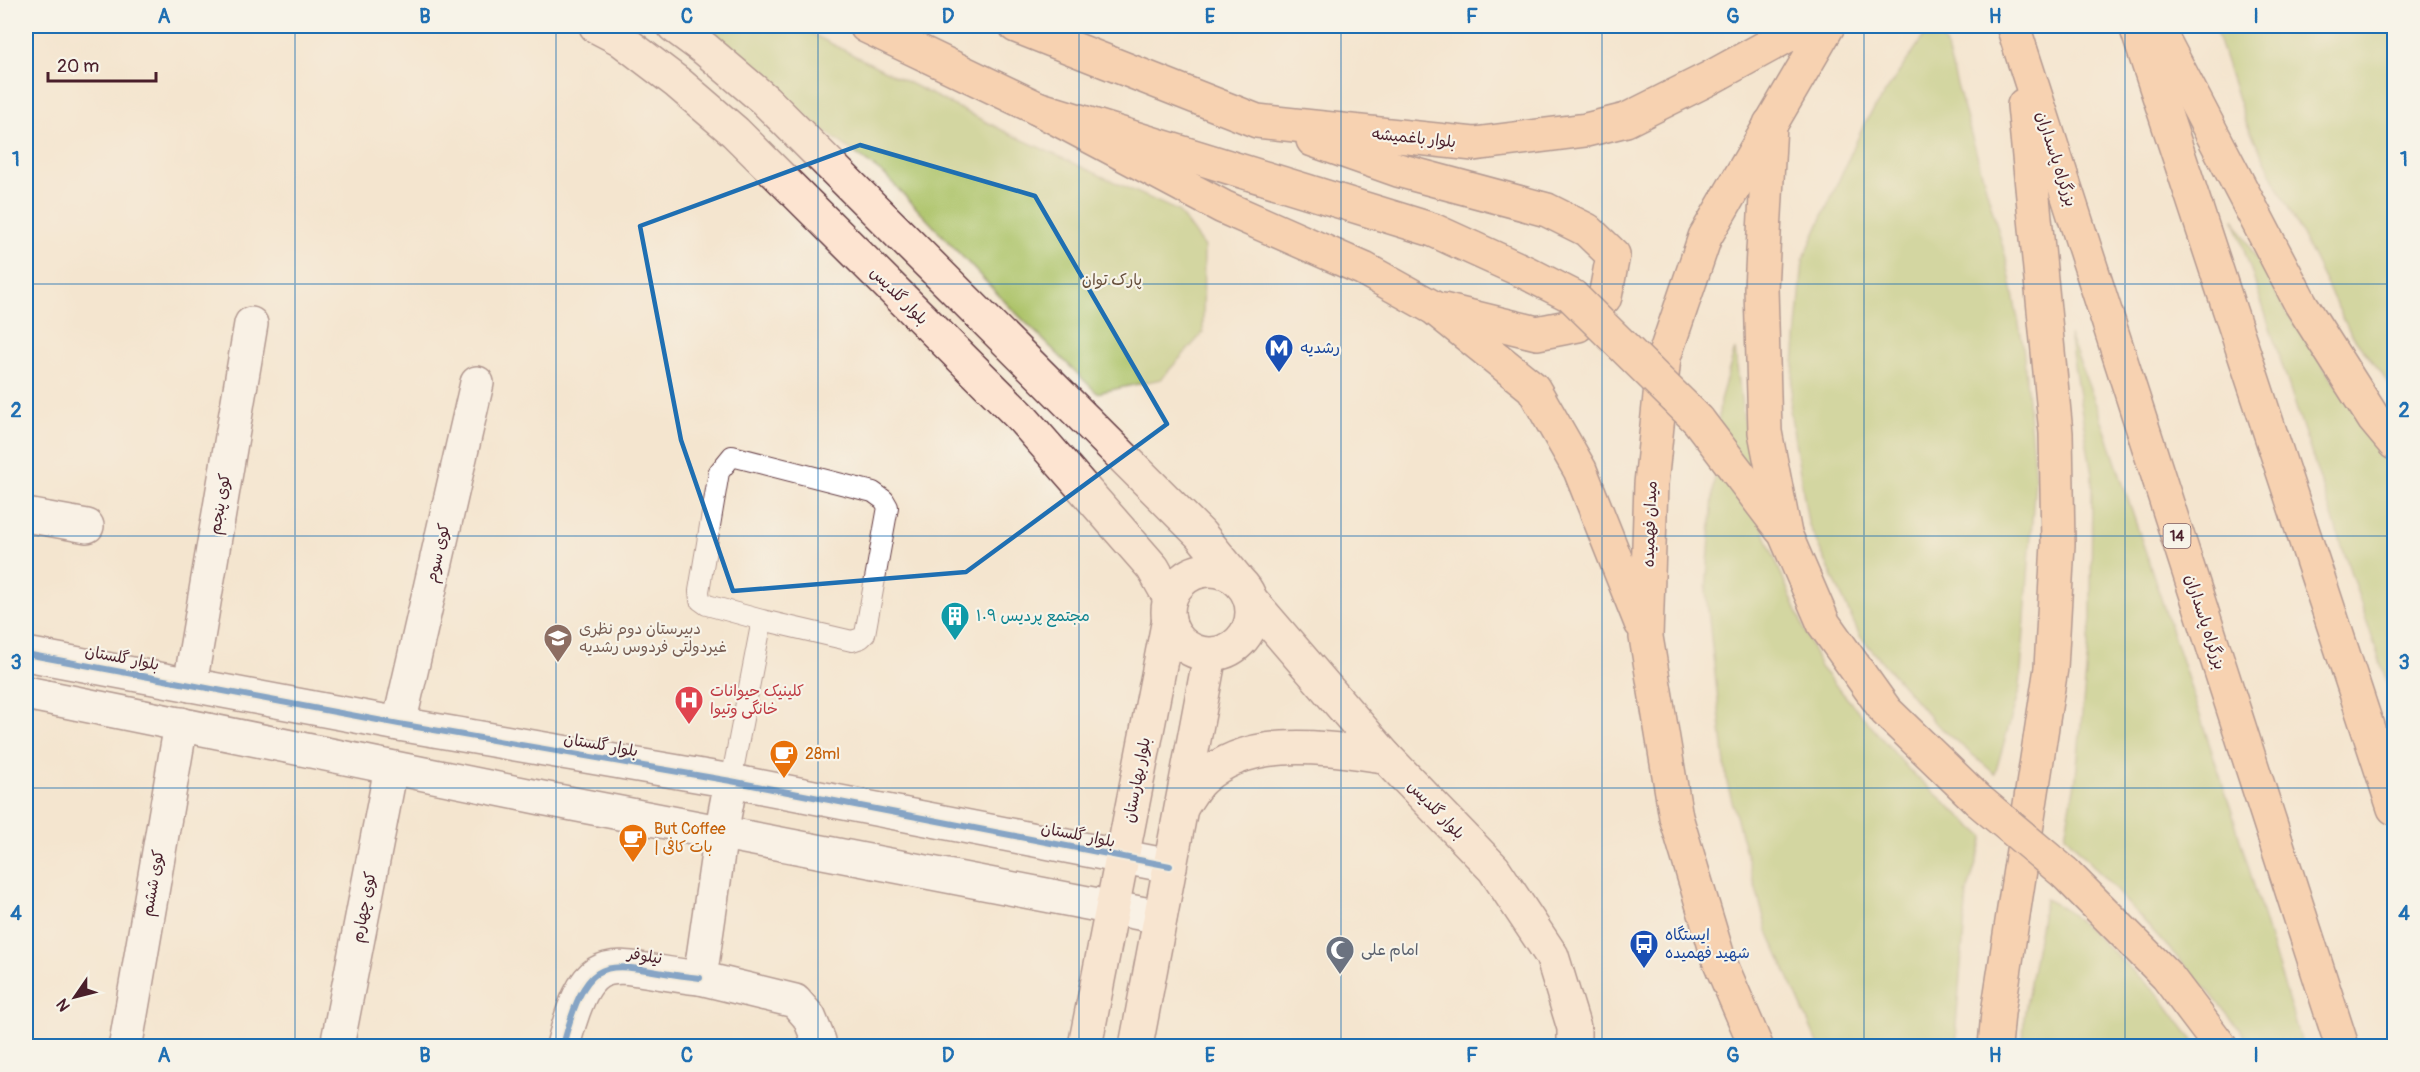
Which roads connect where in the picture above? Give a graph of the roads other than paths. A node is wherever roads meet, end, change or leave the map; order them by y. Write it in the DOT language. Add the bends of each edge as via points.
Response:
graph roads {
  1 [pos="596,26"];
  2 [pos="674,26"];
  3 [pos="866,26"];
  4 [pos="1016,26"];
  5 [pos="1804,26"];
  6 [pos="1828,26"];
  7 [pos="2136,26"];
  8 [pos="2156,26"];
  9 [pos="2016,34"];
  10 [pos="1037,108"];
  11 [pos="1257,121"];
  12 [pos="1770,124"];
  13 [pos="1434,308"];
  14 [pos="251,324"];
  15 [pos="477,383"];
  16 [pos="2394,443"];
  17 [pos="26,516"];
  18 [pos="87,526"];
  19 [pos="1785,534"];
  20 [pos="1243,589"];
  21 [pos="1169,609"];
  22 [pos="762,620"];
  23 [pos="1646,637"];
  24 [pos="26,654"];
  25 [pos="1210,655"];
  26 [pos="190,685"];
  27 [pos="26,693"];
  28 [pos="181,724"];
  29 [pos="399,724"];
  30 [pos="1385,756"];
  31 [pos="391,768"];
  32 [pos="731,781"];
  33 [pos="1181,807"];
  34 [pos="2394,808"];
  35 [pos="721,833"];
  36 [pos="1121,857"];
  37 [pos="1170,866"];
  38 [pos="1111,908"];
  39 [pos="1160,917"];
  40 [pos="700,978"];
  41 [pos="126,1043"];
  42 [pos="337,1047"];
  43 [pos="563,1047"];
  44 [pos="818,1047"];
  45 [pos="1085,1047"];
  46 [pos="1136,1047"];
  47 [pos="1574,1047"];
  48 [pos="1756,1047"];
  49 [pos="1995,1047"];
  50 [pos="2220,1047"];
  51 [pos="2342,1047"];
  1 -- 21 [label="main road, بلوار گلدیس" via="670,76 735,132 1021,417 1154,568"];
  2 -- 20 [label="main road, بلوار گلدیس" via="765,100 1200,534"];
  3 -- 10 [label="main road"];
  4 -- 11 [label="main road, بلوار باغمیشه"];
  5 -- 11 [label="main road, بلوار باغمیشه" via="1626,120 1586,130 1474,144"];
  6 -- 12 [label="main road, میدان فهمیده"];
  7 -- 34 [label="main road"];
  8 -- 16 [label="main road" via="2301,304 2374,419"];
  9 -- 49 [label="main road" via="2056,433 2058,543 2050,668"];
  9 -- 51 [label="main road, بزرگراه پاسداران / 14"];
  10 -- 13 [label="main road" via="1223,207 1364,269"];
  10 -- 19 [label="main road, bridge" via="1433,230 1572,296 1698,420"];
  11 -- 13 [label="main road" via="1398,170 1547,210 1587,230 1613,255 1605,297 1578,325 1537,333"];
  12 -- 19 [label="main road" via="1761,288 1765,432"];
  12 -- 23 [label="main road, میدان فهمیده" via="1705,237 1664,357 1651,484"];
  13 -- 23 [label="main road" via="1533,388 1580,470"];
  14 -- 26 [label="street, کوی پنجم"];
  15 -- 29 [label="street, کوی سوم"];
  17 -- 18 [label="street"];
  19 -- 50 [label="main road, bridge" via="1824,624 1886,711 1978,800 2065,873 2167,976"];
  20 -- 21 [label="main road" via="1226,573 1215,570 1192,574 1183,580"];
  20 -- 25 [label="main road" via="1253,612 1245,638 1223,653"];
  20 -- 30 [label="main road, بلوار گلدیس"];
  21 -- 25 [label="main road" via="1179,641 1198,653"];
  21 -- 36 [label="main road, بلوار بهارستان"];
  22 -- 22 [label="lane" via="852,641 861,638 888,507 884,500 873,492 732,456 719,472 700,600"];
  22 -- 32 [label="lane"];
  23 -- 48 [label="main road, میدان فهمیده" via="1676,817 1719,960"];
  24 -- 26 [label="street, بلوار گلستان"];
  25 -- 33 [label="main road"];
  26 -- 28 [label="street, کوی پنجم"];
  26 -- 29 [label="street, بلوار گلستان"];
  27 -- 28 [label="street"];
  28 -- 31 [label="street"];
  28 -- 41 [label="street, کوی ششم"];
  29 -- 31 [label="street, کوی سوم"];
  29 -- 32 [label="street, بلوار گلستان"];
  30 -- 33 [label="main road" via="1322,748 1249,752 1217,766 1200,780"];
  30 -- 47 [label="main road, بلوار گلدیس" via="1494,869 1552,956 1574,1028"];
  31 -- 35 [label="street"];
  31 -- 42 [label="street, کوی چهارم"];
  32 -- 35 [label="street"];
  32 -- 36 [label="street, بلوار گلستان"];
  33 -- 37 [label="main road"];
  35 -- 38 [label="street"];
  35 -- 40 [label="street"];
  36 -- 37 [label="street, بلوار گلستان"];
  36 -- 38 [label="main road, بلوار بهارستان"];
  37 -- 39 [label="main road"];
  38 -- 39 [label="street"];
  38 -- 45 [label="main road, بلوار بهارستان"];
  39 -- 46 [label="main road"];
  40 -- 43 [label="street, نیلوفر" via="613,966 595,974 582,989"];
  40 -- 44 [label="street, نیلوفر" via="795,1001 809,1017"];
}
